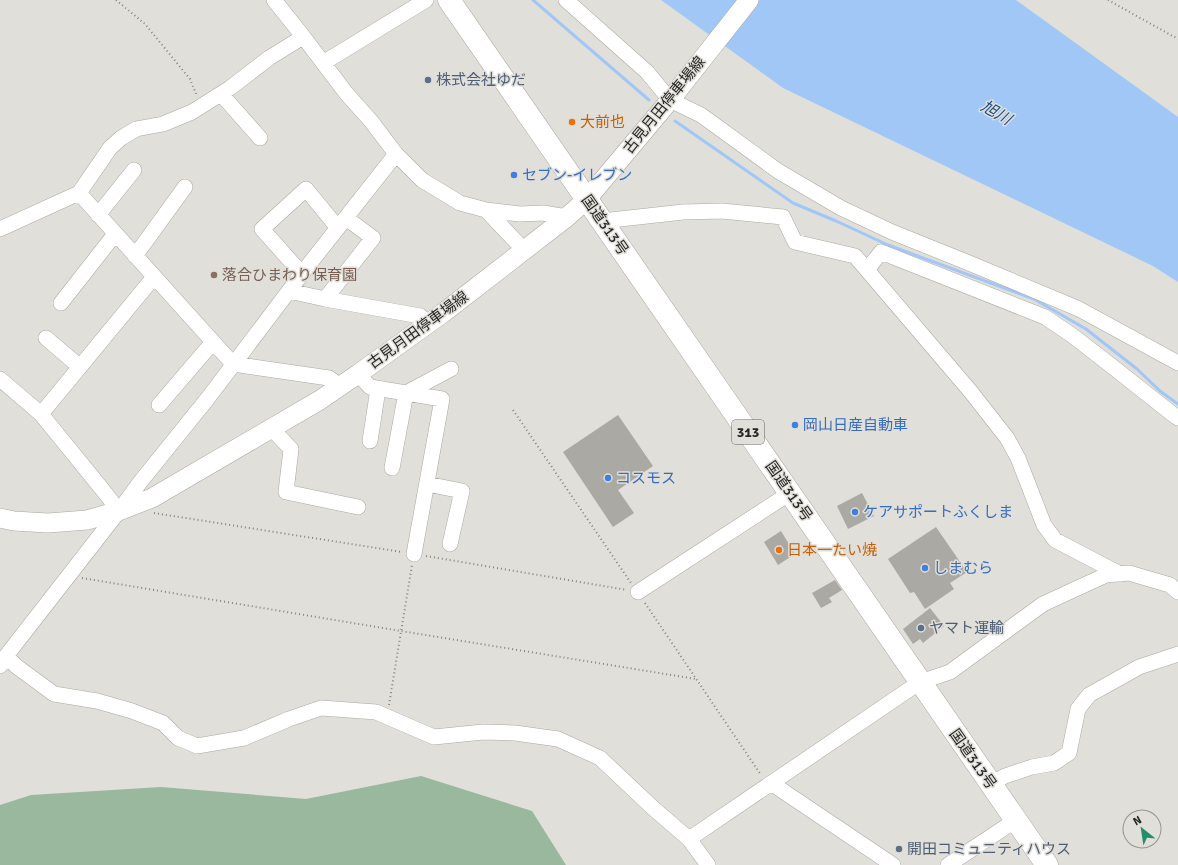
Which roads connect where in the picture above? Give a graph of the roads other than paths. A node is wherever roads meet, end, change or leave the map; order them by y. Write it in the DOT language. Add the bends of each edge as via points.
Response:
graph roads {
  1 [pos="274,0"];
  2 [pos="426,0"];
  3 [pos="449,0"];
  4 [pos="566,0"];
  5 [pos="749,0"];
  6 [pos="302,35"];
  7 [pos="323,62"];
  8 [pos="221,94"];
  9 [pos="670,100"];
  10 [pos="260,138"];
  11 [pos="396,154"];
  12 [pos="134,170"];
  13 [pos="185,187"];
  14 [pos="78,193"];
  15 [pos="587,199"];
  16 [pos="486,210"];
  17 [pos="98,215"];
  18 [pos="567,217"];
  19 [pos="602,221"];
  20 [pos="342,223"];
  21 [pos="0,229"];
  22 [pos="115,234"];
  23 [pos="524,250"];
  24 [pos="135,256"];
  25 [pos="867,270"];
  26 [pos="302,274"];
  27 [pos="154,277"];
  28 [pos="289,292"];
  29 [pos="325,299"];
  30 [pos="61,303"];
  31 [pos="428,324"];
  32 [pos="46,338"];
  33 [pos="213,342"];
  34 [pos="1178,363"];
  35 [pos="232,364"];
  36 [pos="80,367"];
  37 [pos="452,369"];
  38 [pos="358,374"];
  39 [pos="0,379"];
  40 [pos="340,386"];
  41 [pos="378,389"];
  42 [pos="406,393"];
  43 [pos="159,405"];
  44 [pos="41,414"];
  45 [pos="1178,418"];
  46 [pos="271,428"];
  47 [pos="370,441"];
  48 [pos="392,468"];
  49 [pos="427,484"];
  50 [pos="790,493"];
  51 [pos="358,507"];
  52 [pos="119,511"];
  53 [pos="0,518"];
  54 [pos="450,544"];
  55 [pos="414,554"];
  56 [pos="1120,574"];
  57 [pos="638,592"];
  58 [pos="1178,592"];
  59 [pos="1178,654"];
  60 [pos="2,660"];
  61 [pos="920,682"];
  62 [pos="771,783"];
  63 [pos="990,784"];
  64 [pos="1016,820"];
  65 [pos="689,839"];
  66 [pos="708,865"];
  67 [pos="893,865"];
  68 [pos="948,865"];
  69 [pos="1047,865"];
  1 -- 6 [label="street"];
  2 -- 7 [label="street"];
  3 -- 15 [label="highway, 国道313号 / 313"];
  4 -- 9 [label="street" via="647,72"];
  5 -- 9 [label="main road, 古見月田停車場線"];
  6 -- 7 [label="street"];
  6 -- 8 [label="street"];
  7 -- 11 [label="street"];
  8 -- 10 [label="street"];
  8 -- 14 [label="street" via="192,112 163,124 136,129 121,138 110,148"];
  9 -- 15 [label="main road, 古見月田停車場線"];
  9 -- 34 [label="street" via="702,115 778,171 841,208 892,232 1079,309"];
  11 -- 16 [label="street" via="422,180 460,203"];
  11 -- 20 [label="street"];
  12 -- 17 [label="street"];
  13 -- 24 [label="street"];
  14 -- 17 [label="street"];
  14 -- 21 [label="street"];
  15 -- 18 [label="main road, 古見月田停車場線"];
  15 -- 19 [label="highway, 国道313号 / 313"];
  16 -- 18 [label="street"];
  16 -- 23 [label="street"];
  17 -- 22 [label="street"];
  18 -- 23 [label="main road, 古見月田停車場線"];
  19 -- 25 [label="street" via="722,211 783,217 796,242 855,256"];
  19 -- 50 [label="highway, 国道313号 / 313"];
  20 -- 26 [label="street"];
  20 -- 26 [label="street" via="306,189 262,229"];
  20 -- 29 [label="street" via="373,238"];
  22 -- 24 [label="street"];
  22 -- 30 [label="street"];
  23 -- 31 [label="main road, 古見月田停車場線"];
  24 -- 27 [label="street"];
  25 -- 45 [label="street" via="881,252 1045,317"];
  25 -- 56 [label="street" via="1008,438 1044,525 1056,540"];
  26 -- 28 [label="street"];
  27 -- 33 [label="street"];
  27 -- 36 [label="street"];
  28 -- 29 [label="street"];
  28 -- 35 [label="street"];
  29 -- 31 [label="street" via="420,316"];
  31 -- 38 [label="main road, 古見月田停車場線"];
  32 -- 36 [label="street"];
  33 -- 35 [label="street"];
  33 -- 43 [label="street"];
  35 -- 40 [label="street" via="329,378"];
  35 -- 52 [label="street"];
  36 -- 44 [label="street"];
  37 -- 42 [label="street"];
  38 -- 40 [label="main road, 古見月田停車場線"];
  38 -- 41 [label="street" via="370,387"];
  39 -- 44 [label="street"];
  40 -- 46 [label="main road, 古見月田停車場線"];
  41 -- 42 [label="street"];
  41 -- 47 [label="street"];
  42 -- 48 [label="street"];
  42 -- 49 [label="street" via="442,400"];
  44 -- 52 [label="street"];
  46 -- 51 [label="street" via="291,449 286,492"];
  46 -- 52 [label="main road, 古見月田停車場線" via="152,498"];
  49 -- 54 [label="street" via="462,491"];
  49 -- 55 [label="street"];
  50 -- 57 [label="street"];
  50 -- 61 [label="highway, 国道313号 / 313"];
  52 -- 53 [label="main road, 古見月田停車場線" via="87,520 48,523"];
  52 -- 60 [label="street"];
  56 -- 58 [label="street" via="1129,573 1170,585"];
  56 -- 61 [label="street" via="1106,575 1043,604 950,672"];
  59 -- 63 [label="street" via="1139,667 1090,695 1078,709 1069,753 1064,757 1054,763 1005,776"];
  60 -- 65 [label="street" via="16,666 54,694 97,701 132,711 163,723 178,738 197,746 244,738 320,708 376,712 434,737 482,732 515,733 558,739 600,758"];
  61 -- 62 [label="street"];
  61 -- 63 [label="highway, 国道313号 / 313"];
  62 -- 65 [label="street"];
  62 -- 67 [label="street"];
  63 -- 64 [label="highway, 国道313号 / 313"];
  64 -- 68 [label="street"];
  64 -- 69 [label="highway, 国道313号 / 313"];
  65 -- 66 [label="street"];
}
